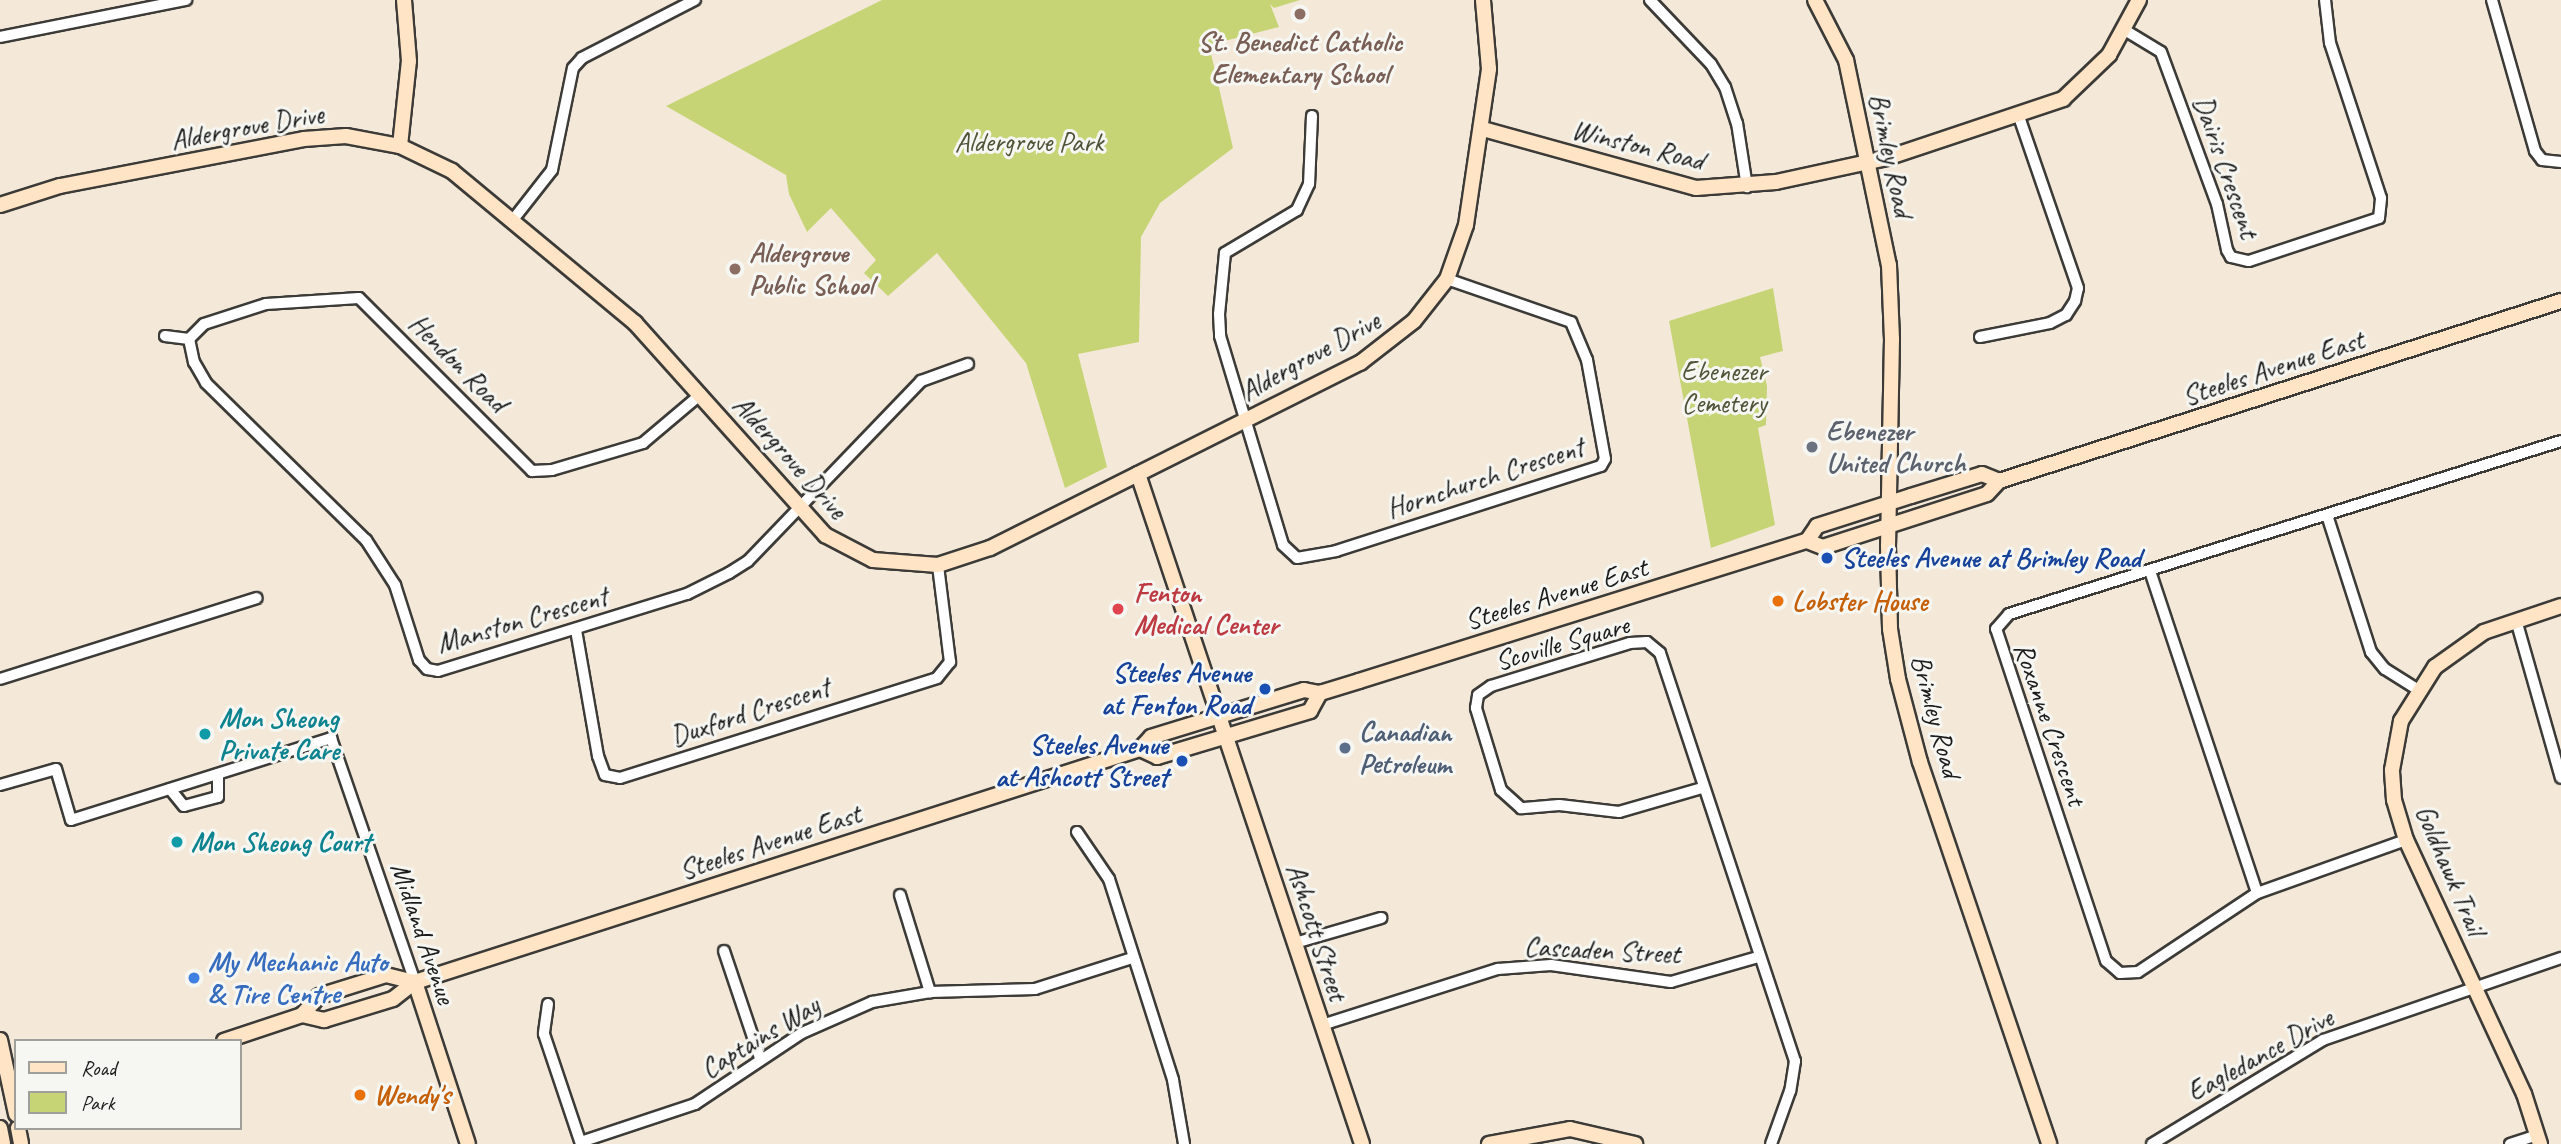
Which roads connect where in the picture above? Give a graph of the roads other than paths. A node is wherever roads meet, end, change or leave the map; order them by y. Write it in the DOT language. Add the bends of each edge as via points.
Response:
graph roads {
  1 [pos="186,0"];
  2 [pos="404,0"];
  3 [pos="695,0"];
  4 [pos="1483,0"];
  5 [pos="1650,0"];
  6 [pos="1815,0"];
  7 [pos="2139,0"];
  8 [pos="2326,0"];
  9 [pos="2491,0"];
  10 [pos="2123,29"];
  11 [pos="0,37"];
  12 [pos="1312,116"];
  13 [pos="2020,117"];
  14 [pos="1483,129"];
  15 [pos="400,146"];
  16 [pos="2561,162"];
  17 [pos="1866,164"];
  18 [pos="1747,187"];
  19 [pos="0,205"];
  20 [pos="512,221"];
  21 [pos="1447,279"];
  22 [pos="2561,301"];
  23 [pos="165,337"];
  24 [pos="1980,337"];
  25 [pos="189,339"];
  26 [pos="968,364"];
  27 [pos="701,394"];
  28 [pos="1247,419"];
  29 [pos="2561,440"];
  30 [pos="1138,474"];
  31 [pos="1999,481"];
  32 [pos="1888,503"];
  33 [pos="799,506"];
  34 [pos="2327,515"];
  35 [pos="1887,526"];
  36 [pos="1807,541"];
  37 [pos="938,565"];
  38 [pos="2150,570"];
  39 [pos="257,598"];
  40 [pos="2561,606"];
  41 [pos="2516,620"];
  42 [pos="576,630"];
  43 [pos="0,679"];
  44 [pos="2417,689"];
  45 [pos="1320,693"];
  46 [pos="1219,717"];
  47 [pos="1226,736"];
  48 [pos="1140,749"];
  49 [pos="218,774"];
  50 [pos="2561,778"];
  51 [pos="0,785"];
  52 [pos="1702,788"];
  53 [pos="170,789"];
  54 [pos="1077,832"];
  55 [pos="2406,840"];
  56 [pos="2257,893"];
  57 [pos="900,895"];
  58 [pos="1381,918"];
  59 [pos="1295,943"];
  60 [pos="724,951"];
  61 [pos="1758,957"];
  62 [pos="1132,958"];
  63 [pos="2561,958"];
  64 [pos="415,982"];
  65 [pos="2475,988"];
  66 [pos="930,992"];
  67 [pos="548,1004"];
  68 [pos="302,1015"];
  69 [pos="1322,1025"];
  70 [pos="230,1039"];
  71 [pos="0,1040"];
  72 [pos="760,1058"];
  73 [pos="9,1096"];
  74 [pos="0,1126"];
  75 [pos="2539,1139"];
  76 [pos="581,1143"];
  77 [pos="3,1144"];
  78 [pos="468,1144"];
  79 [pos="1184,1144"];
  80 [pos="1362,1144"];
  81 [pos="1489,1144"];
  82 [pos="1635,1144"];
  83 [pos="1771,1144"];
  84 [pos="2049,1144"];
  85 [pos="2152,1144"];
  86 [pos="2510,1144"];
  1 -- 11 [label="street"];
  2 -- 15 [label="street" via="409,61"];
  3 -- 20 [label="street" via="582,58 573,68 552,170"];
  4 -- 14 [label="street, Aldergrove Drive" via="1489,69"];
  5 -- 18 [label="street" via="1711,64 1725,87 1737,123"];
  6 -- 17 [label="street, Brimley Road" via="1846,60"];
  7 -- 10 [label="street, Winston Road"];
  8 -- 10 [label="street, Dairis Crescent" via="2330,43 2381,198 2379,218 2249,261 2231,257 2227,250 2217,204 2161,52"];
  9 -- 16 [label="street" via="2535,151 2542,160"];
  10 -- 13 [label="street, Winston Road" via="2109,55 2085,81 2063,99"];
  12 -- 28 [label="street" via="1309,184 1297,210 1225,253 1220,336"];
  13 -- 17 [label="street, Winston Road"];
  13 -- 24 [label="street" via="2078,288 2076,301 2066,316 2050,323"];
  14 -- 18 [label="street, Winston Road" via="1674,184"];
  14 -- 21 [label="street, Aldergrove Drive" via="1466,225"];
  15 -- 19 [label="street, Aldergrove Drive" via="346,136 304,139 60,186"];
  15 -- 20 [label="street, Aldergrove Drive" via="452,171"];
  17 -- 18 [label="street, Winston Road"];
  17 -- 32 [label="street, Brimley Road" via="1892,298"];
  20 -- 27 [label="street, Aldergrove Drive" via="635,323"];
  21 -- 28 [label="street, Aldergrove Drive" via="1414,321 1376,354"];
  21 -- 28 [label="street, Hornchurch Crescent" via="1571,322 1587,360 1605,459 1601,466 1336,551 1297,558 1283,545"];
  22 -- 31 [label="street, Steeles Avenue East"];
  23 -- 25 [label="street"];
  25 -- 27 [label="street, Hendon Road" via="204,324 266,304 359,299 532,471 643,443"];
  25 -- 42 [label="street, Manston Crescent" via="194,362 206,383 366,540 395,585 413,649 428,669 458,668 490,654"];
  26 -- 33 [label="street, Manston Crescent" via="921,381"];
  27 -- 33 [label="street, Aldergrove Drive"];
  28 -- 30 [label="street, Aldergrove Drive"];
  29 -- 34 [label="street, Roxanne Crescent"];
  30 -- 37 [label="street, Aldergrove Drive" via="990,548"];
  30 -- 46 [label="street, Ashcott Street"];
  31 -- 32 [label="street, Steeles Avenue East" via="1982,474"];
  31 -- 35 [label="street, Steeles Avenue East" via="1987,494"];
  32 -- 35 [label="street, Brimley Road"];
  32 -- 36 [label="street, Steeles Avenue East" via="1817,526"];
  33 -- 37 [label="street, Aldergrove Drive" via="825,536 857,554 873,560"];
  33 -- 42 [label="street, Manston Crescent" via="748,561 729,573 687,594"];
  34 -- 38 [label="street, Roxanne Crescent"];
  34 -- 44 [label="street" via="2371,652 2379,664"];
  35 -- 36 [label="street, Steeles Avenue East" via="1823,547"];
  35 -- 84 [label="street, Brimley Road" via="1891,629 1908,723"];
  36 -- 45 [label="street, Steeles Avenue East"];
  37 -- 42 [label="street, Duxford Crescent" via="950,662 936,678 620,778 605,775 602,767"];
  38 -- 56 [label="street"];
  38 -- 56 [label="street, Roxanne Crescent" via="2009,614 1996,629 1999,649 2006,656 2111,967 2128,974 2138,971"];
  39 -- 43 [label="street"];
  40 -- 41 [label="street, Goldhawk Trail"];
  41 -- 44 [label="street, Goldhawk Trail" via="2464,643"];
  41 -- 50 [label="street"];
  44 -- 55 [label="street, Goldhawk Trail" via="2401,721 2392,770 2394,800"];
  45 -- 46 [label="street, Steeles Avenue East" via="1304,690"];
  45 -- 47 [label="street, Steeles Avenue East" via="1310,710"];
  46 -- 47 [label="street, Ashcott Street"];
  46 -- 48 [label="street, Steeles Avenue East" via="1151,737"];
  47 -- 48 [label="street, Steeles Avenue East" via="1157,757"];
  47 -- 59 [label="street, Ashcott Street"];
  48 -- 64 [label="street, Steeles Avenue East"];
  49 -- 53 [label="street"];
  49 -- 53 [label="street" via="218,797 184,806"];
  49 -- 64 [label="street, Midland Avenue" via="331,738"];
  51 -- 53 [label="street" via="56,769 71,820"];
  52 -- 52 [label="street, Scoville Square" via="1660,653 1647,642 1630,643 1491,686 1478,695 1476,708 1501,790 1521,808 1546,805 1619,812"];
  52 -- 61 [label="street, Scoville Square"];
  54 -- 62 [label="street" via="1109,879"];
  55 -- 56 [label="street, Roxanne Crescent"];
  55 -- 65 [label="street, Goldhawk Trail"];
  57 -- 66 [label="street"];
  58 -- 59 [label="street"];
  59 -- 69 [label="street, Ashcott Street"];
  60 -- 72 [label="street"];
  61 -- 69 [label="street, Cascaden Street" via="1671,982 1551,965 1498,969"];
  61 -- 83 [label="street, Scoville Square" via="1795,1061 1790,1091"];
  62 -- 66 [label="street, Captains Way" via="1035,989"];
  62 -- 79 [label="street" via="1173,1080"];
  63 -- 65 [label="street, Eagledance Drive"];
  64 -- 68 [label="street, Steeles Avenue East" via="393,999 324,1020"];
  64 -- 68 [label="street, Steeles Avenue East" via="386,975 319,996"];
  64 -- 78 [label="street, Midland Avenue"];
  65 -- 75 [label="street, Goldhawk Trail" via="2524,1094"];
  65 -- 85 [label="street, Eagledance Drive" via="2323,1040"];
  66 -- 72 [label="street, Captains Way" via="872,1002 802,1033"];
  67 -- 76 [label="street" via="544,1034"];
  68 -- 70 [label="street, Steeles Avenue East"];
  69 -- 80 [label="street, Ashcott Street"];
  71 -- 73 [label="street"];
  72 -- 76 [label="street, Captains Way" via="695,1104"];
  74 -- 77 [label="street"];
  75 -- 86 [label="street"];
  81 -- 82 [label="street" via="1570,1129"];
}
